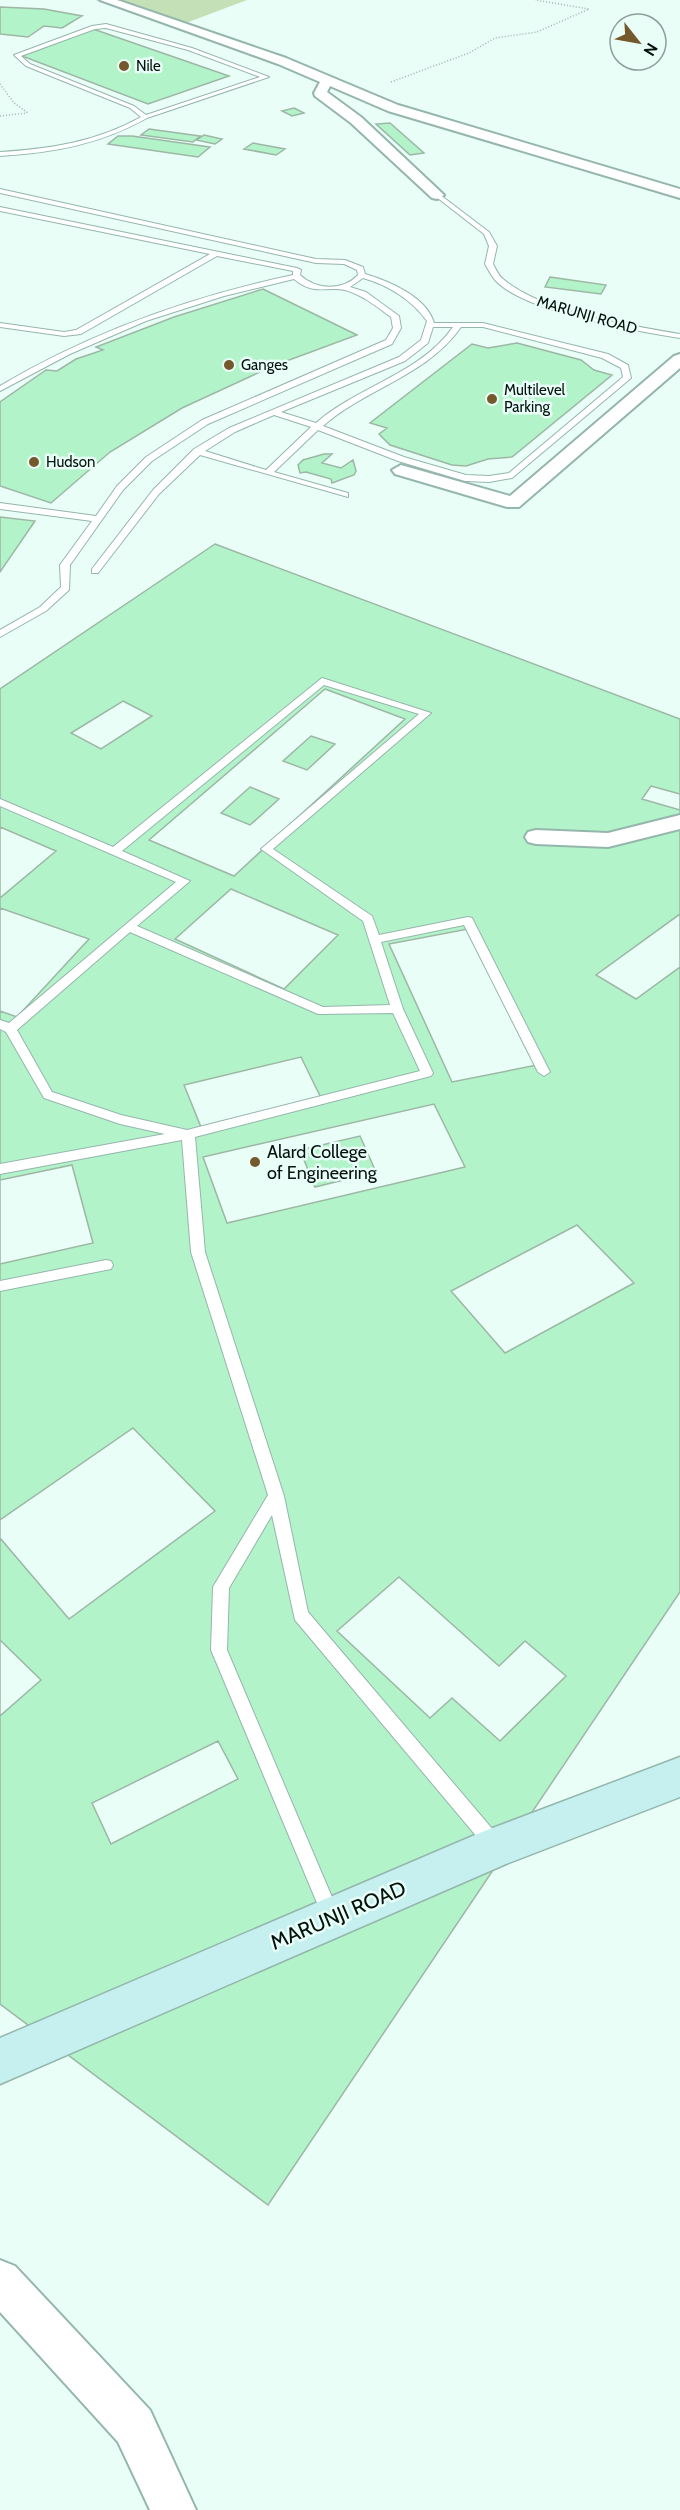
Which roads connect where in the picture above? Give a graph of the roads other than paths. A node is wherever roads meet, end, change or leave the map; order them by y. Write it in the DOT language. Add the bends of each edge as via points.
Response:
graph roads {
  1 [pos="106,0"];
  2 [pos="327,80"];
  3 [pos="393,108"];
  4 [pos="145,117"];
  5 [pos="356,120"];
  6 [pos="0,154"];
  7 [pos="0,191"];
  8 [pos="680,194"];
  9 [pos="437,195"];
  10 [pos="0,209"];
  11 [pos="217,253"];
  12 [pos="296,273"];
  13 [pos="362,275"];
  14 [pos="342,287"];
  15 [pos="459,324"];
  16 [pos="0,325"];
  17 [pos="430,325"];
  18 [pos="680,336"];
  19 [pos="680,359"];
  20 [pos="0,389"];
  21 [pos="274,413"];
  22 [pos="317,427"];
  23 [pos="197,451"];
  24 [pos="401,470"];
  25 [pos="268,473"];
  26 [pos="345,495"];
  27 [pos="0,506"];
  28 [pos="98,519"];
  29 [pos="95,571"];
  30 [pos="0,634"];
  31 [pos="0,802"];
  32 [pos="680,822"];
  33 [pos="536,837"];
  34 [pos="114,852"];
  35 [pos="129,927"];
  36 [pos="375,939"];
  37 [pos="397,1008"];
  38 [pos="5,1027"];
  39 [pos="544,1072"];
  40 [pos="188,1134"];
  41 [pos="0,1170"];
  42 [pos="106,1265"];
  43 [pos="0,1286"];
  44 [pos="276,1496"];
  45 [pos="680,1777"];
  46 [pos="496,1847"];
  47 [pos="332,1918"];
  48 [pos="0,2061"];
  49 [pos="0,2281"];
  50 [pos="173,2510"];
  1 -- 2 [label="street"];
  2 -- 3 [label="street"];
  2 -- 5 [label="street" via="320,93"];
  3 -- 5 [label="street"];
  3 -- 8 [label="street"];
  4 -- 4 [label="lane" via="266,77 190,49 106,26 17,55 28,65 132,106"];
  4 -- 6 [label="lane" via="129,128 78,147"];
  5 -- 9 [label="street"];
  7 -- 13 [label="lane" via="316,261 351,264 360,268"];
  9 -- 18 [label="lane, MARUNJI ROAD" via="487,233 493,246 489,264 499,279 531,299 620,326"];
  10 -- 11 [label="lane"];
  11 -- 12 [label="lane"];
  11 -- 16 [label="lane" via="78,332 64,334"];
  12 -- 14 [label="lane" via="301,282 312,286"];
  12 -- 20 [label="lane" via="183,306 82,346"];
  13 -- 14 [label="lane" via="358,281"];
  13 -- 17 [label="lane" via="385,283 425,310"];
  14 -- 28 [label="lane" via="363,294 395,316 398,328 389,342 206,422 149,459 120,488"];
  15 -- 17 [label="lane"];
  15 -- 22 [label="lane" via="450,340 426,360 345,404"];
  15 -- 22 [label="lane" via="483,325 605,356 625,367 627,378 512,475 489,479 465,478 401,459"];
  17 -- 21 [label="lane" via="425,341 402,359"];
  19 -- 24 [label="street" via="513,503"];
  21 -- 22 [label="lane"];
  21 -- 23 [label="lane" via="232,430"];
  22 -- 25 [label="lane"];
  23 -- 25 [label="lane"];
  23 -- 29 [label="lane" via="163,483"];
  25 -- 26 [label="lane"];
  27 -- 28 [label="lane"];
  28 -- 30 [label="lane" via="65,565 66,588 44,609"];
  31 -- 34 [label="lane"];
  32 -- 33 [label="street" via="608,840"];
  34 -- 35 [label="lane" via="184,881"];
  34 -- 36 [label="lane" via="322,681 426,712 267,849 368,919"];
  35 -- 37 [label="lane" via="322,1011"];
  35 -- 38 [label="lane"];
  36 -- 37 [label="lane"];
  36 -- 39 [label="lane" via="468,921"];
  37 -- 40 [label="lane" via="427,1073"];
  38 -- 40 [label="lane" via="48,1095 120,1119"];
  40 -- 41 [label="lane"];
  40 -- 44 [label="lane" via="198,1252"];
  42 -- 43 [label="lane"];
  44 -- 46 [label="lane" via="301,1615"];
  44 -- 47 [label="lane" via="221,1587 219,1650"];
  45 -- 46 [label="street, MARUNJI ROAD"];
  46 -- 47 [label="street, MARUNJI ROAD"];
  47 -- 48 [label="street, MARUNJI ROAD"];
  49 -- 50 [label="street" via="134,2426"];
}
